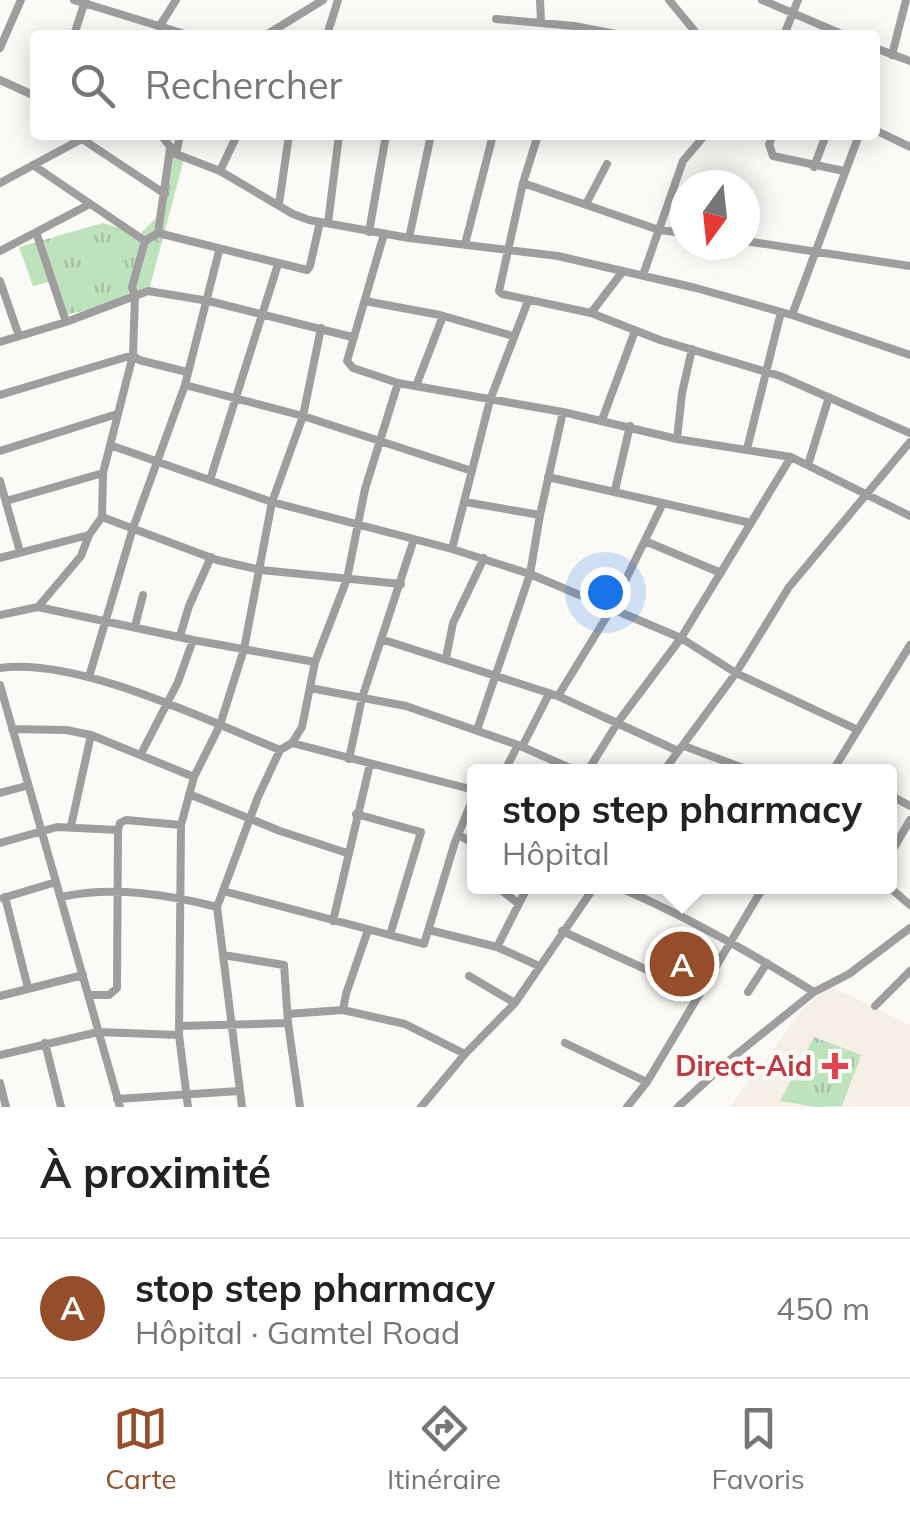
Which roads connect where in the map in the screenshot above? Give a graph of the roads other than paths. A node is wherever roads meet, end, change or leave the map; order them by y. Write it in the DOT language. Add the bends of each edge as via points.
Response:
graph roads {
  1 [pos="21,0"];
  2 [pos="112,0"];
  3 [pos="176,0"];
  4 [pos="303,0"];
  5 [pos="338,0"];
  6 [pos="540,0"];
  7 [pos="762,0"];
  8 [pos="798,0"];
  9 [pos="906,0"];
  10 [pos="81,1"];
  11 [pos="320,2"];
  12 [pos="674,2"];
  13 [pos="108,12"];
  14 [pos="793,13"];
  15 [pos="496,20"];
  16 [pos="137,22"];
  17 [pos="540,23"];
  18 [pos="159,27"];
  19 [pos="75,30"];
  20 [pos="135,30"];
  21 [pos="170,30"];
  22 [pos="280,30"];
  23 [pos="329,30"];
  24 [pos="568,30"];
  25 [pos="694,30"];
  26 [pos="786,30"];
  27 [pos="832,30"];
  28 [pos="0,48"];
  29 [pos="880,50"];
  30 [pos="892,55"];
  31 [pos="910,61"];
  32 [pos="0,80"];
  33 [pos="30,94"];
  34 [pos="880,132"];
  35 [pos="81,140"];
  36 [pos="90,140"];
  37 [pos="165,140"];
  38 [pos="178,140"];
  39 [pos="235,140"];
  40 [pos="288,140"];
  41 [pos="339,140"];
  42 [pos="385,140"];
  43 [pos="430,140"];
  44 [pos="492,140"];
  45 [pos="536,140"];
  46 [pos="701,140"];
  47 [pos="770,140"];
  48 [pos="824,140"];
  49 [pos="857,140"];
  50 [pos="910,147"];
  51 [pos="173,152"];
  52 [pos="607,164"];
  53 [pos="33,166"];
  54 [pos="814,166"];
  55 [pos="220,171"];
  56 [pos="844,171"];
  57 [pos="0,183"];
  58 [pos="523,184"];
  59 [pos="165,194"];
  60 [pos="278,204"];
  61 [pos="586,204"];
  62 [pos="88,205"];
  63 [pos="324,222"];
  64 [pos="659,230"];
  65 [pos="670,231"];
  66 [pos="36,232"];
  67 [pos="370,232"];
  68 [pos="158,233"];
  69 [pos="384,234"];
  70 [pos="409,238"];
  71 [pos="146,241"];
  72 [pos="760,243"];
  73 [pos="465,244"];
  74 [pos="506,249"];
  75 [pos="816,250"];
  76 [pos="0,251"];
  77 [pos="219,251"];
  78 [pos="278,264"];
  79 [pos="910,266"];
  80 [pos="623,271"];
  81 [pos="643,276"];
  82 [pos="0,281"];
  83 [pos="135,296"];
  84 [pos="364,300"];
  85 [pos="208,301"];
  86 [pos="528,301"];
  87 [pos="781,312"];
  88 [pos="591,313"];
  89 [pos="260,314"];
  90 [pos="792,315"];
  91 [pos="443,316"];
  92 [pos="66,322"];
  93 [pos="321,328"];
  94 [pos="635,331"];
  95 [pos="19,336"];
  96 [pos="513,336"];
  97 [pos="352,337"];
  98 [pos="0,342"];
  99 [pos="692,349"];
  100 [pos="133,355"];
  101 [pos="910,355"];
  102 [pos="187,372"];
  103 [pos="765,372"];
  104 [pos="398,383"];
  105 [pos="185,385"];
  106 [pos="416,386"];
  107 [pos="0,395"];
  108 [pos="829,397"];
  109 [pos="236,398"];
  110 [pos="490,400"];
  111 [pos="564,412"];
  112 [pos="117,414"];
  113 [pos="303,416"];
  114 [pos="602,420"];
  115 [pos="630,426"];
  116 [pos="910,434"];
  117 [pos="678,440"];
  118 [pos="382,442"];
  119 [pos="910,442"];
  120 [pos="110,445"];
  121 [pos="747,449"];
  122 [pos="0,451"];
  123 [pos="790,458"];
  124 [pos="154,462"];
  125 [pos="808,465"];
  126 [pos="472,470"];
  127 [pos="103,474"];
  128 [pos="548,477"];
  129 [pos="210,480"];
  130 [pos="0,481"];
  131 [pos="614,490"];
  132 [pos="868,495"];
  133 [pos="6,501"];
  134 [pos="272,502"];
  135 [pos="465,502"];
  136 [pos="663,503"];
  137 [pos="540,515"];
  138 [pos="910,516"];
  139 [pos="102,518"];
  140 [pos="751,523"];
  141 [pos="356,524"];
  142 [pos="133,528"];
  143 [pos="89,535"];
  144 [pos="414,538"];
  145 [pos="645,541"];
  146 [pos="452,549"];
  147 [pos="20,552"];
  148 [pos="211,557"];
  149 [pos="0,558"];
  150 [pos="484,558"];
  151 [pos="262,570"];
  152 [pos="721,573"];
  153 [pos="530,574"];
  154 [pos="346,579"];
  155 [pos="400,584"];
  156 [pos="142,595"];
  157 [pos="38,606"];
  158 [pos="612,608"];
  159 [pos="0,615"];
  160 [pos="105,621"];
  161 [pos="135,626"];
  162 [pos="180,636"];
  163 [pos="681,638"];
  164 [pos="382,639"];
  165 [pos="193,640"];
  166 [pos="910,645"];
  167 [pos="244,649"];
  168 [pos="446,658"];
  169 [pos="315,662"];
  170 [pos="0,668"];
  171 [pos="736,673"];
  172 [pos="497,676"];
  173 [pos="88,677"];
  174 [pos="0,685"];
  175 [pos="310,688"];
  176 [pos="553,695"];
  177 [pos="362,698"];
  178 [pos="167,704"];
  179 [pos="618,722"];
  180 [pos="220,725"];
  181 [pos="477,730"];
  182 [pos="858,730"];
  183 [pos="12,732"];
  184 [pos="91,735"];
  185 [pos="0,738"];
  186 [pos="292,743"];
  187 [pos="520,746"];
  188 [pos="681,749"];
  189 [pos="280,750"];
  190 [pos="142,754"];
  191 [pos="349,759"];
  192 [pos="370,764"];
  193 [pos="509,764"];
  194 [pos="564,764"];
  195 [pos="589,764"];
  196 [pos="669,764"];
  197 [pos="729,764"];
  198 [pos="837,764"];
  199 [pos="194,776"];
  200 [pos="26,786"];
  201 [pos="467,791"];
  202 [pos="0,793"];
  203 [pos="189,794"];
  204 [pos="467,812"];
  205 [pos="356,814"];
  206 [pos="251,819"];
  207 [pos="910,820"];
  208 [pos="181,825"];
  209 [pos="72,826"];
  210 [pos="118,830"];
  211 [pos="42,832"];
  212 [pos="458,836"];
  213 [pos="467,840"];
  214 [pos="0,843"];
  215 [pos="897,843"];
  216 [pos="347,852"];
  217 [pos="56,882"];
  218 [pos="118,891"];
  219 [pos="223,892"];
  220 [pos="506,894"];
  221 [pos="524,894"];
  222 [pos="589,894"];
  223 [pos="635,894"];
  224 [pos="759,894"];
  225 [pos="61,897"];
  226 [pos="2,898"];
  227 [pos="180,898"];
  228 [pos="519,904"];
  229 [pos="217,907"];
  230 [pos="333,920"];
  231 [pos="910,928"];
  232 [pos="368,930"];
  233 [pos="429,930"];
  234 [pos="562,931"];
  235 [pos="390,934"];
  236 [pos="732,941"];
  237 [pos="497,947"];
  238 [pos="223,955"];
  239 [pos="767,962"];
  240 [pos="539,966"];
  241 [pos="910,971"];
  242 [pos="83,975"];
  243 [pos="469,976"];
  244 [pos="28,988"];
  245 [pos="748,992"];
  246 [pos="814,992"];
  247 [pos="88,994"];
  248 [pos="700,994"];
  249 [pos="0,996"];
  250 [pos="514,1003"];
  251 [pos="875,1006"];
  252 [pos="343,1010"];
  253 [pos="288,1018"];
  254 [pos="230,1025"];
  255 [pos="178,1030"];
  256 [pos="98,1032"];
  257 [pos="564,1043"];
  258 [pos="45,1044"];
  259 [pos="0,1054"];
  260 [pos="464,1054"];
  261 [pos="647,1082"];
  262 [pos="0,1083"];
  263 [pos="239,1091"];
  264 [pos="186,1092"];
  265 [pos="118,1103"];
  266 [pos="6,1107"];
  267 [pos="62,1107"];
  268 [pos="188,1107"];
  269 [pos="242,1107"];
  270 [pos="300,1107"];
  271 [pos="420,1107"];
  272 [pos="627,1107"];
  273 [pos="678,1107"];
  1 -- 28 [label="street"];
  2 -- 13 [label="street"];
  3 -- 18 [label="street"];
  4 -- 11 [label="street"];
  5 -- 23 [label="street"];
  6 -- 17 [label="street"];
  7 -- 14 [label="street"];
  8 -- 14 [label="street"];
  9 -- 30 [label="street"];
  10 -- 13 [label="street"];
  10 -- 19 [label="street"];
  11 -- 22 [label="street"];
  12 -- 25 [label="street"];
  13 -- 16 [label="street"];
  14 -- 26 [label="street"];
  14 -- 27 [label="street"];
  15 -- 17 [label="street"];
  16 -- 18 [label="street"];
  16 -- 20 [label="street"];
  17 -- 24 [label="street"];
  18 -- 21 [label="street"];
  29 -- 30 [label="street"];
  30 -- 31 [label="street"];
  32 -- 33 [label="street"];
  34 -- 50 [label="street"];
  35 -- 53 [label="street"];
  36 -- 59 [label="street"];
  37 -- 51 [label="street"];
  38 -- 51 [label="street"];
  39 -- 55 [label="street"];
  40 -- 60 [label="street"];
  41 -- 63 [label="street"];
  42 -- 67 [label="street"];
  43 -- 70 [label="street"];
  44 -- 73 [label="street"];
  45 -- 58 [label="street"];
  46 -- 64 [label="street" via="683,161"];
  47 -- 54 [label="street" via="773,156"];
  48 -- 54 [label="street"];
  49 -- 56 [label="street"];
  51 -- 55 [label="street"];
  51 -- 59 [label="street"];
  52 -- 61 [label="street"];
  53 -- 57 [label="street"];
  53 -- 62 [label="street"];
  54 -- 56 [label="street"];
  55 -- 60 [label="street"];
  56 -- 75 [label="street"];
  58 -- 61 [label="street"];
  58 -- 74 [label="street"];
  59 -- 68 [label="street"];
  60 -- 63 [label="street"];
  61 -- 64 [label="street"];
  62 -- 66 [label="street"];
  62 -- 71 [label="street"];
  63 -- 67 [label="street"];
  63 -- 78 [label="street" via="307,270"];
  64 -- 65 [label="street"];
  64 -- 81 [label="street"];
  66 -- 76 [label="street"];
  66 -- 92 [label="street"];
  67 -- 69 [label="street"];
  68 -- 71 [label="street"];
  68 -- 77 [label="street"];
  69 -- 70 [label="street"];
  69 -- 84 [label="street"];
  70 -- 73 [label="street"];
  71 -- 83 [label="street"];
  72 -- 75 [label="street"];
  73 -- 74 [label="street"];
  74 -- 80 [label="street"];
  74 -- 86 [label="street" via="499,290"];
  75 -- 79 [label="street"];
  75 -- 90 [label="street"];
  77 -- 78 [label="street"];
  77 -- 85 [label="street"];
  78 -- 89 [label="street"];
  80 -- 81 [label="street"];
  80 -- 88 [label="street"];
  81 -- 87 [label="street"];
  82 -- 95 [label="street"];
  83 -- 85 [label="street" via="155,292"];
  83 -- 92 [label="street"];
  83 -- 100 [label="street"];
  84 -- 91 [label="street"];
  84 -- 97 [label="street"];
  85 -- 89 [label="street"];
  85 -- 102 [label="street"];
  86 -- 88 [label="street"];
  86 -- 96 [label="street"];
  87 -- 90 [label="street"];
  87 -- 103 [label="street"];
  88 -- 94 [label="street"];
  89 -- 93 [label="street"];
  89 -- 109 [label="street"];
  90 -- 101 [label="street"];
  91 -- 96 [label="street"];
  91 -- 106 [label="street"];
  92 -- 95 [label="street"];
  93 -- 97 [label="street"];
  93 -- 113 [label="street"];
  94 -- 99 [label="street"];
  94 -- 114 [label="street"];
  95 -- 98 [label="street"];
  96 -- 110 [label="street"];
  97 -- 104 [label="street" via="348,365"];
  99 -- 103 [label="street"];
  99 -- 117 [label="street"];
  100 -- 102 [label="street"];
  100 -- 107 [label="street"];
  100 -- 112 [label="street"];
  102 -- 105 [label="street"];
  103 -- 108 [label="street"];
  103 -- 121 [label="street"];
  104 -- 106 [label="street"];
  104 -- 118 [label="street"];
  105 -- 109 [label="street"];
  105 -- 124 [label="street"];
  106 -- 110 [label="street"];
  108 -- 116 [label="street"];
  108 -- 125 [label="street"];
  109 -- 113 [label="street"];
  109 -- 129 [label="street"];
  110 -- 111 [label="street"];
  110 -- 126 [label="street"];
  111 -- 114 [label="street"];
  111 -- 128 [label="street"];
  112 -- 120 [label="street"];
  112 -- 122 [label="street"];
  113 -- 118 [label="street"];
  113 -- 134 [label="street"];
  114 -- 115 [label="street"];
  115 -- 117 [label="street"];
  115 -- 131 [label="street"];
  117 -- 121 [label="street"];
  118 -- 126 [label="street"];
  118 -- 141 [label="street"];
  119 -- 132 [label="street"];
  120 -- 124 [label="street"];
  120 -- 127 [label="street"];
  121 -- 123 [label="street"];
  123 -- 125 [label="street"];
  123 -- 140 [label="street"];
  124 -- 129 [label="street"];
  124 -- 142 [label="street"];
  125 -- 132 [label="street"];
  126 -- 135 [label="street"];
  127 -- 133 [label="street"];
  127 -- 139 [label="street"];
  128 -- 131 [label="street"];
  128 -- 137 [label="street"];
  129 -- 134 [label="street"];
  130 -- 133 [label="street"];
  131 -- 136 [label="street"];
  132 -- 138 [label="street"];
  132 -- 171 [label="street" via="789,586"];
  133 -- 147 [label="street"];
  134 -- 141 [label="street"];
  134 -- 151 [label="street"];
  135 -- 137 [label="street"];
  135 -- 146 [label="street"];
  136 -- 140 [label="street"];
  136 -- 145 [label="street"];
  137 -- 153 [label="street"];
  139 -- 142 [label="street"];
  139 -- 143 [label="street"];
  140 -- 152 [label="street"];
  141 -- 144 [label="street"];
  141 -- 154 [label="street"];
  142 -- 148 [label="street"];
  142 -- 160 [label="street"];
  143 -- 147 [label="street"];
  143 -- 157 [label="street" via="81,556"];
  144 -- 146 [label="street"];
  144 -- 155 [label="street"];
  145 -- 152 [label="street"];
  145 -- 158 [label="street"];
  146 -- 150 [label="street"];
  147 -- 149 [label="street"];
  148 -- 151 [label="street"];
  148 -- 162 [label="street"];
  150 -- 153 [label="street"];
  150 -- 168 [label="street" via="453,624"];
  151 -- 154 [label="street"];
  151 -- 167 [label="street"];
  152 -- 163 [label="street"];
  153 -- 158 [label="street"];
  153 -- 172 [label="street"];
  154 -- 155 [label="street"];
  154 -- 169 [label="street"];
  155 -- 164 [label="street"];
  156 -- 161 [label="street"];
  157 -- 159 [label="street"];
  157 -- 160 [label="street"];
  158 -- 163 [label="street"];
  158 -- 176 [label="street"];
  160 -- 161 [label="street"];
  160 -- 173 [label="street"];
  161 -- 162 [label="street"];
  162 -- 165 [label="street"];
  163 -- 171 [label="street"];
  163 -- 179 [label="street"];
  164 -- 168 [label="street"];
  164 -- 177 [label="street"];
  165 -- 167 [label="street"];
  165 -- 178 [label="street"];
  166 -- 182 [label="street"];
  167 -- 169 [label="street"];
  167 -- 180 [label="street"];
  168 -- 172 [label="street"];
  169 -- 175 [label="street"];
  170 -- 173 [label="street" via="24,664"];
  171 -- 182 [label="street"];
  171 -- 188 [label="street"];
  172 -- 176 [label="street"];
  172 -- 181 [label="street"];
  173 -- 178 [label="street"];
  174 -- 183 [label="street"];
  175 -- 177 [label="street"];
  175 -- 186 [label="street"];
  176 -- 179 [label="street"];
  176 -- 187 [label="street"];
  177 -- 181 [label="street"];
  177 -- 191 [label="street"];
  178 -- 180 [label="street"];
  178 -- 190 [label="street"];
  179 -- 188 [label="street"];
  179 -- 195 [label="street"];
  180 -- 189 [label="street"];
  180 -- 199 [label="street"];
  181 -- 187 [label="street"];
  182 -- 198 [label="street"];
  183 -- 184 [label="street"];
  183 -- 185 [label="street"];
  183 -- 200 [label="street"];
  184 -- 190 [label="street"];
  184 -- 209 [label="street"];
  186 -- 189 [label="street"];
  186 -- 191 [label="street"];
  187 -- 193 [label="street"];
  187 -- 194 [label="street"];
  188 -- 196 [label="street"];
  188 -- 197 [label="street"];
  189 -- 206 [label="street"];
  190 -- 199 [label="street"];
  191 -- 192 [label="street"];
  192 -- 201 [label="street"];
  192 -- 205 [label="street"];
  199 -- 203 [label="street"];
  200 -- 202 [label="street"];
  200 -- 211 [label="street"];
  203 -- 206 [label="street"];
  203 -- 208 [label="street"];
  204 -- 212 [label="street"];
  205 -- 216 [label="street"];
  205 -- 235 [label="street" via="421,832"];
  206 -- 216 [label="street"];
  206 -- 219 [label="street"];
  207 -- 215 [label="street"];
  208 -- 210 [label="street" via="126,820"];
  208 -- 227 [label="street"];
  209 -- 210 [label="street"];
  209 -- 211 [label="street"];
  210 -- 218 [label="street"];
  211 -- 214 [label="street"];
  211 -- 217 [label="street"];
  212 -- 213 [label="street"];
  212 -- 233 [label="street"];
  216 -- 230 [label="street"];
  217 -- 225 [label="street"];
  217 -- 226 [label="street"];
  218 -- 225 [label="street"];
  218 -- 227 [label="street"];
  218 -- 247 [label="street" via="117,988"];
  219 -- 229 [label="street"];
  219 -- 230 [label="street"];
  220 -- 228 [label="street"];
  221 -- 228 [label="street"];
  222 -- 234 [label="street"];
  223 -- 236 [label="street"];
  224 -- 236 [label="street"];
  225 -- 242 [label="street"];
  226 -- 244 [label="street"];
  227 -- 229 [label="street"];
  227 -- 255 [label="street"];
  228 -- 237 [label="street"];
  229 -- 238 [label="street"];
  230 -- 232 [label="street"];
  231 -- 246 [label="street"];
  232 -- 235 [label="street"];
  232 -- 252 [label="street"];
  233 -- 235 [label="street" via="424,944"];
  233 -- 237 [label="street"];
  234 -- 240 [label="street"];
  234 -- 248 [label="street"];
  236 -- 239 [label="street"];
  236 -- 248 [label="street"];
  237 -- 240 [label="street"];
  238 -- 253 [label="street" via="284,965"];
  238 -- 254 [label="street"];
  239 -- 245 [label="street"];
  239 -- 246 [label="street"];
  240 -- 250 [label="street"];
  241 -- 251 [label="street"];
  242 -- 244 [label="street"];
  242 -- 247 [label="street"];
  243 -- 250 [label="street"];
  244 -- 249 [label="street"];
  246 -- 273 [label="street"];
  247 -- 256 [label="street"];
  248 -- 261 [label="street"];
  250 -- 260 [label="street"];
  252 -- 253 [label="street"];
  252 -- 260 [label="street" via="405,1024"];
  253 -- 254 [label="street"];
  253 -- 270 [label="street"];
  254 -- 255 [label="street"];
  254 -- 263 [label="street"];
  255 -- 256 [label="street"];
  255 -- 264 [label="street"];
  256 -- 258 [label="street"];
  256 -- 265 [label="street"];
  257 -- 261 [label="street"];
  258 -- 259 [label="street"];
  258 -- 267 [label="street"];
  260 -- 271 [label="street"];
  261 -- 272 [label="street"];
  262 -- 266 [label="street"];
  263 -- 264 [label="street"];
  263 -- 269 [label="street"];
  264 -- 265 [label="street"];
  264 -- 268 [label="street"];
}
